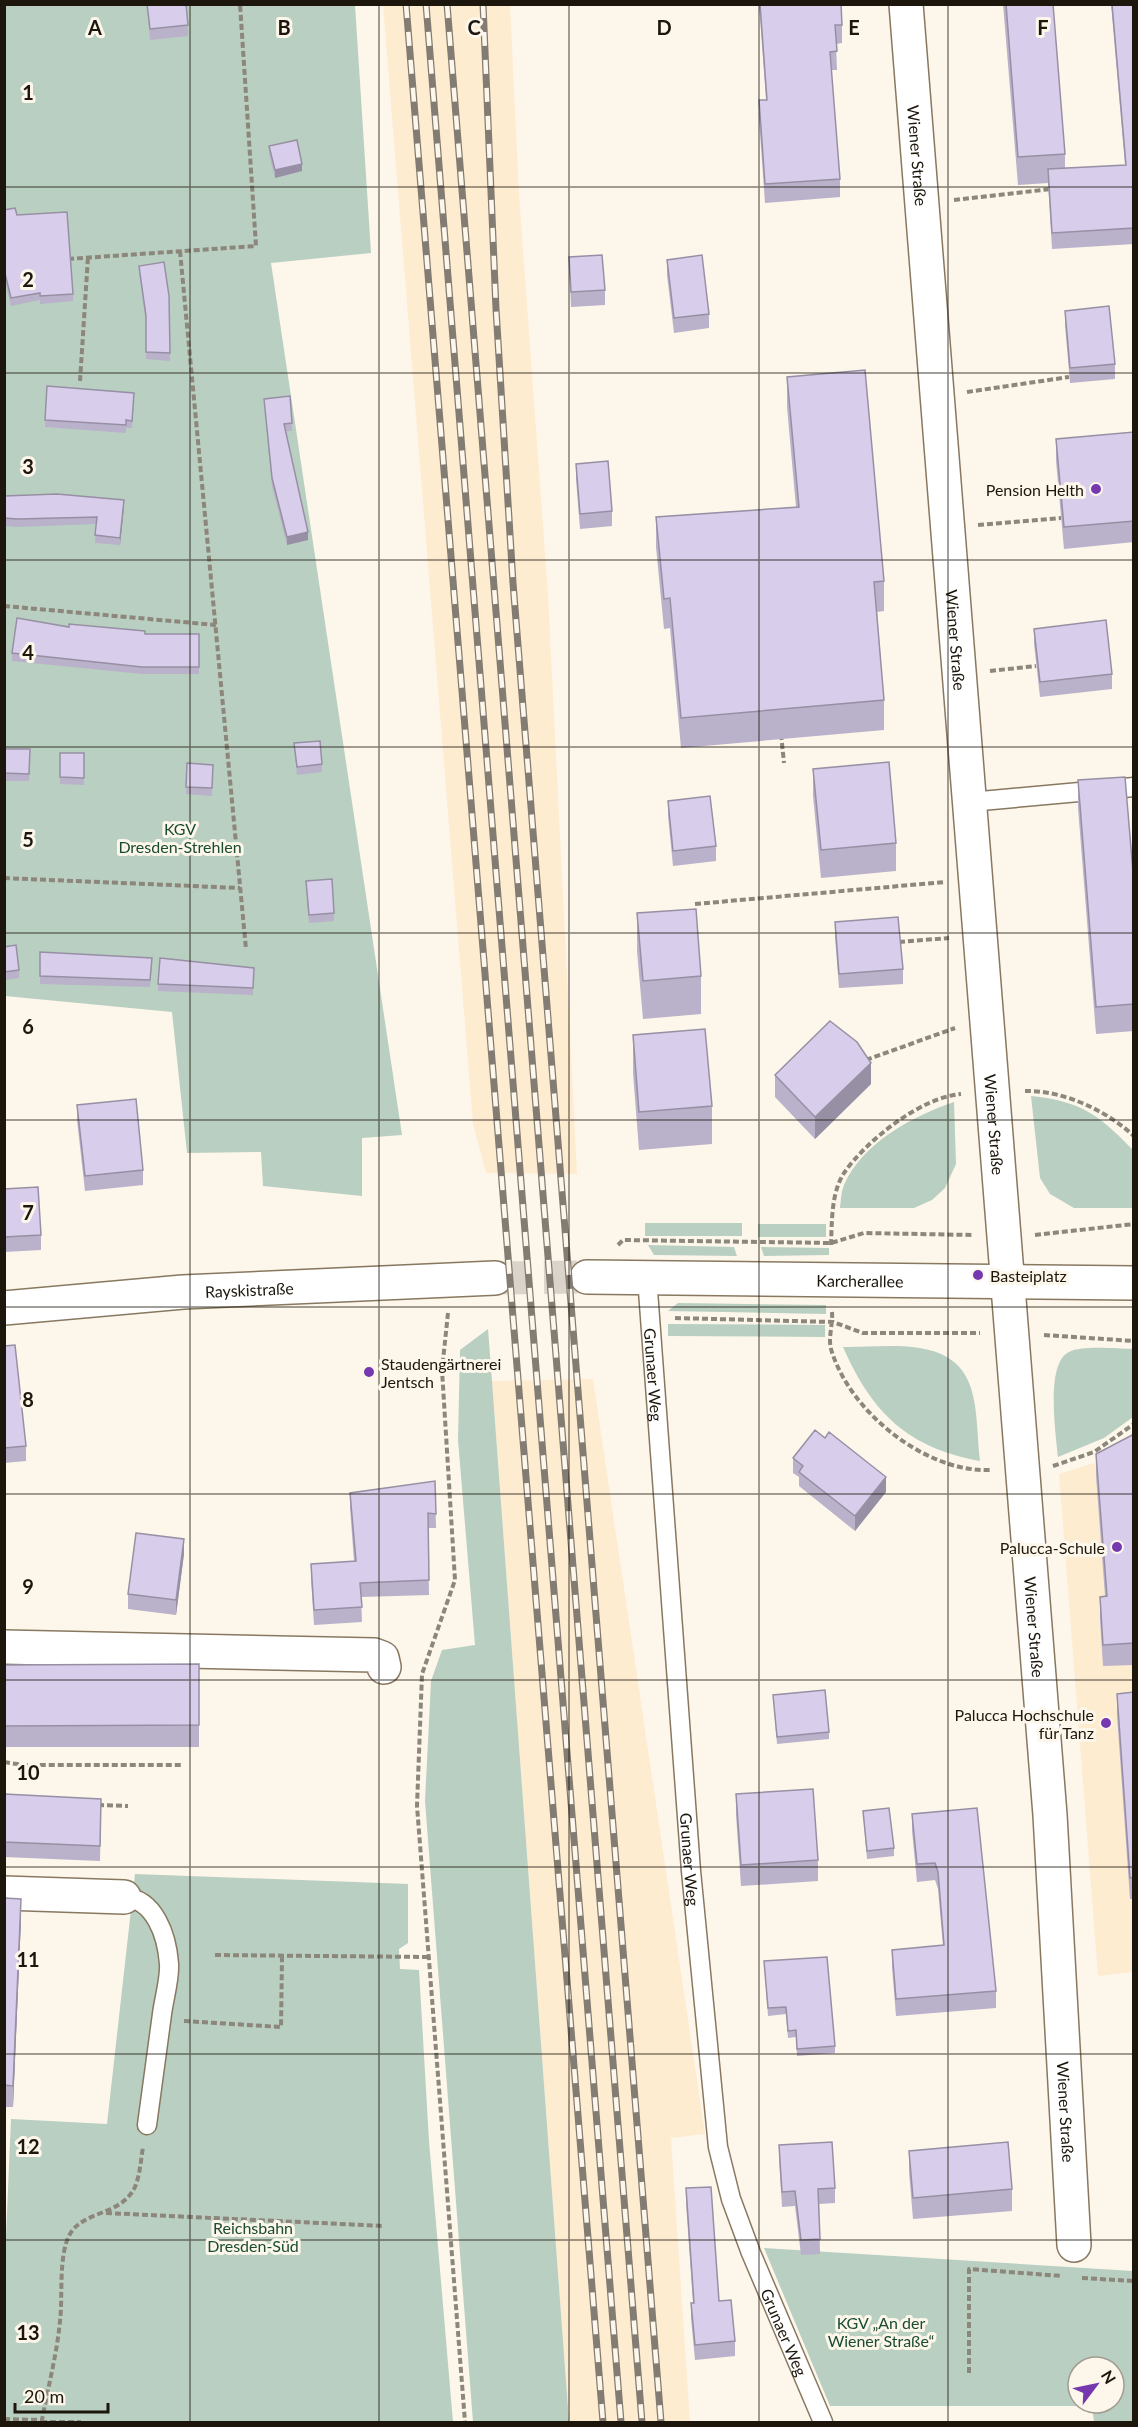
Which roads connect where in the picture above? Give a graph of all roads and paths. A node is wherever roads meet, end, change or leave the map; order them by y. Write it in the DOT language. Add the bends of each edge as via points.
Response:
graph roads {
  1 [pos="240,4"];
  2 [pos="906,4"];
  3 [pos="1058,189"];
  4 [pos="922,204"];
  5 [pos="180,251"];
  6 [pos="88,257"];
  7 [pos="57,260"];
  8 [pos="1069,377"];
  9 [pos="80,381"];
  10 [pos="937,397"];
  11 [pos="1061,518"];
  12 [pos="947,527"];
  13 [pos="4,606"];
  14 [pos="216,625"];
  15 [pos="1036,666"];
  16 [pos="959,675"];
  17 [pos="781,732"];
  18 [pos="783,763"];
  19 [pos="1134,787"];
  20 [pos="969,802"];
  21 [pos="4,878"];
  22 [pos="975,880"];
  23 [pos="240,888"];
  24 [pos="695,904"];
  25 [pos="980,935"];
  26 [pos="899,942"];
  27 [pos="246,949"];
  28 [pos="986,1016"];
  29 [pos="857,1064"];
  30 [pos="1134,1224"];
  31 [pos="946,1234"];
  32 [pos="1056,1235"];
  33 [pos="622,1240"];
  34 [pos="586,1277"];
  35 [pos="647,1277"];
  36 [pos="495,1278"];
  37 [pos="450,1279"];
  38 [pos="1008,1281"];
  39 [pos="1134,1283"];
  40 [pos="4,1308"];
  41 [pos="648,1318"];
  42 [pos="964,1333"];
  43 [pos="1063,1336"];
  44 [pos="1134,1341"];
  45 [pos="4,1647"];
  46 [pos="384,1667"];
  47 [pos="4,1762"];
  48 [pos="181,1765"];
  49 [pos="90,1805"];
  50 [pos="128,1806"];
  51 [pos="4,1893"];
  52 [pos="124,1897"];
  53 [pos="215,1955"];
  54 [pos="282,1957"];
  55 [pos="430,1957"];
  56 [pos="161,2017"];
  57 [pos="147,2125"];
  58 [pos="106,2213"];
  59 [pos="384,2226"];
  60 [pos="1070,2261"];
  61 [pos="1078,2277"];
  62 [pos="1134,2282"];
  63 [pos="969,2373"];
  64 [pos="4,2419"];
  65 [pos="41,2421"];
  66 [pos="81,2422"];
  67 [pos="465,2422"];
  68 [pos="823,2422"];
  1 -- 5 [label="path" via="256,246"];
  2 -- 4 [label="street, Wiener Straße"];
  3 -- 4 [label="path"];
  4 -- 10 [label="street, Wiener Straße"];
  5 -- 6 [label="path"];
  5 -- 14 [label="path"];
  6 -- 7 [label="path"];
  6 -- 9 [label="path"];
  8 -- 10 [label="path"];
  10 -- 12 [label="street, Wiener Straße"];
  11 -- 12 [label="path"];
  12 -- 16 [label="street, Wiener Straße"];
  13 -- 14 [label="path"];
  14 -- 23 [label="path"];
  15 -- 16 [label="path"];
  16 -- 20 [label="street, Wiener Straße"];
  17 -- 18 [label="path"];
  19 -- 20 [label="lane"];
  20 -- 22 [label="street, Wiener Straße"];
  21 -- 23 [label="path"];
  22 -- 24 [label="path"];
  22 -- 25 [label="street, Wiener Straße"];
  23 -- 27 [label="path"];
  25 -- 26 [label="path"];
  25 -- 28 [label="street, Wiener Straße"];
  28 -- 29 [label="path"];
  28 -- 38 [label="street, Wiener Straße"];
  30 -- 32 [label="path"];
  31 -- 33 [label="path" via="864,1233 831,1243"];
  34 -- 35 [label="street, Karcherallee"];
  35 -- 38 [label="street, Karcherallee"];
  35 -- 41 [label="lane, Grunaer Weg"];
  36 -- 37 [label="street, Rayskistraße"];
  37 -- 40 [label="street, Rayskistraße" via="183,1292"];
  37 -- 55 [label="path" via="442,1370 455,1580 422,1674 418,1795"];
  38 -- 39 [label="street, Karcherallee"];
  38 -- 60 [label="street, Wiener Straße" via="1050,1815"];
  41 -- 42 [label="path" via="832,1322 863,1333"];
  41 -- 68 [label="lane, Grunaer Weg" via="691,1871 718,2147 731,2199 751,2253"];
  43 -- 44 [label="path"];
  45 -- 46 [label="street" via="374,1655 382,1658"];
  47 -- 48 [label="path"];
  49 -- 50 [label="path"];
  51 -- 52 [label="street" via="68,1904"];
  52 -- 56 [label="lane" via="146,1903 162,1932 169,1964"];
  53 -- 54 [label="path"];
  54 -- 55 [label="path"];
  54 -- 56 [label="path" via="281,2027"];
  55 -- 67 [label="path"];
  56 -- 57 [label="lane"];
  57 -- 58 [label="path" via="136,2185 129,2197"];
  58 -- 59 [label="path"];
  58 -- 65 [label="path" via="86,2218 70,2234 64,2250 60,2322"];
  60 -- 63 [label="path" via="969,2269"];
  61 -- 62 [label="path"];
  64 -- 65 [label="path"];
  65 -- 66 [label="path"];
}
